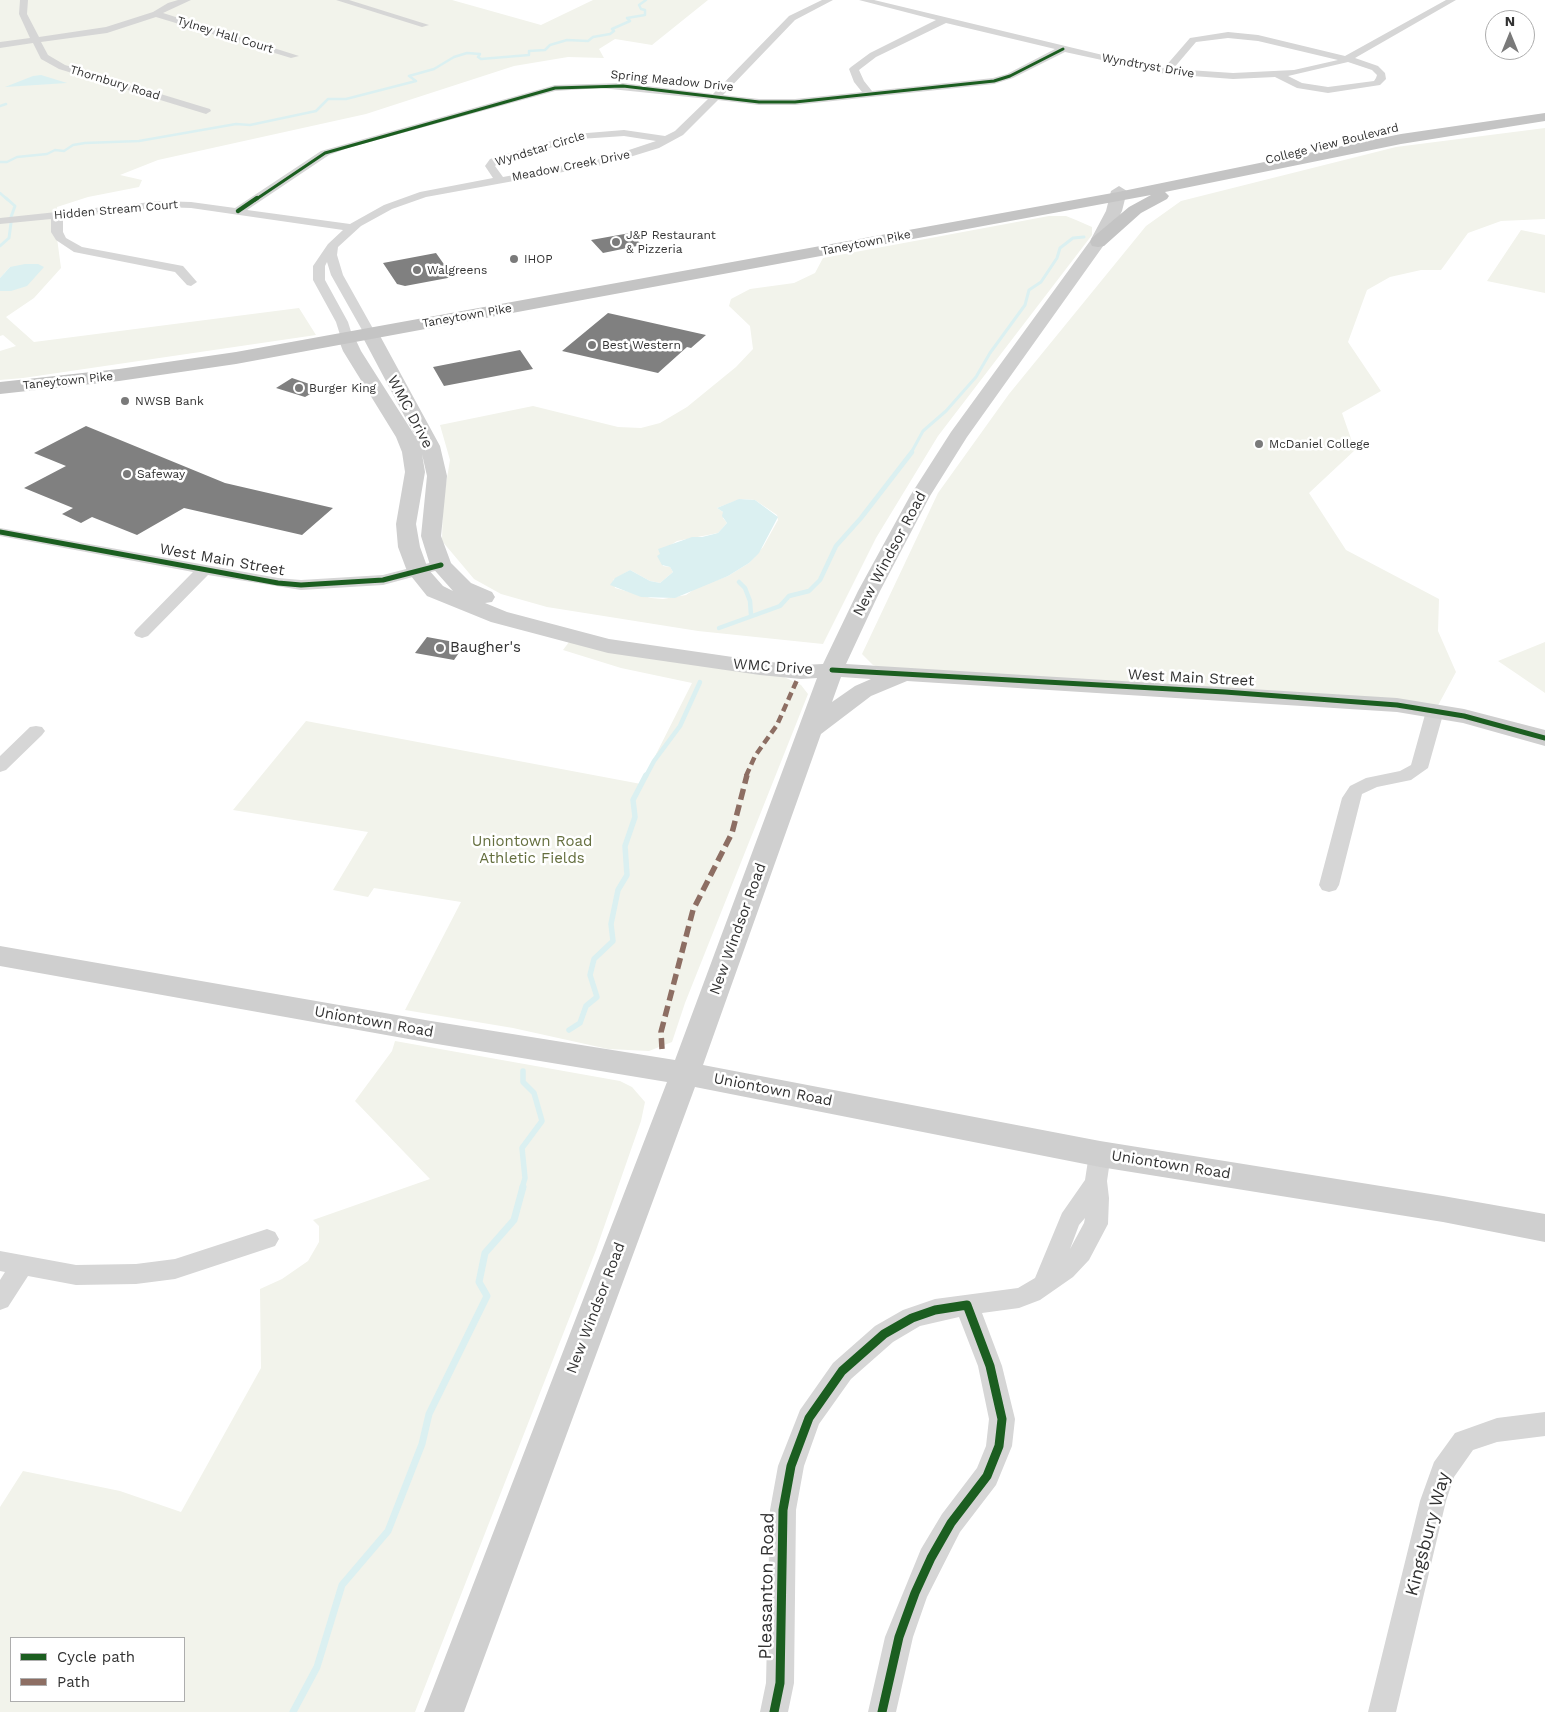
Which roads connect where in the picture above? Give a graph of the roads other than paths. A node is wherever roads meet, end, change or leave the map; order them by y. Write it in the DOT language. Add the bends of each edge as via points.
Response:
graph roads {
  1 [pos="24,0"];
  2 [pos="187,0"];
  3 [pos="340,0"];
  4 [pos="829,0"];
  5 [pos="863,0"];
  6 [pos="1452,0"];
  7 [pos="156,14"];
  8 [pos="944,20"];
  9 [pos="425,25"];
  10 [pos="35,40"];
  11 [pos="0,44"];
  12 [pos="1062,49"];
  13 [pos="294,56"];
  14 [pos="1347,59"];
  15 [pos="1166,71"];
  16 [pos="1277,74"];
  17 [pos="870,95"];
  18 [pos="715,97"];
  19 [pos="1545,105"];
  20 [pos="206,112"];
  21 [pos="1545,117"];
  22 [pos="1545,123"];
  23 [pos="668,140"];
  24 [pos="1291,163"];
  25 [pos="1267,168"];
  26 [pos="500,179"];
  27 [pos="1119,194"];
  28 [pos="1048,210"];
  29 [pos="238,211"];
  30 [pos="57,215"];
  31 [pos="0,221"];
  32 [pos="351,228"];
  33 [pos="932,230"];
  34 [pos="1098,242"];
  35 [pos="332,246"];
  36 [pos="191,282"];
  37 [pos="370,334"];
  38 [pos="347,338"];
  39 [pos="0,388"];
  40 [pos="0,532"];
  41 [pos="441,565"];
  42 [pos="204,570"];
  43 [pos="418,571"];
  44 [pos="142,633"];
  45 [pos="832,670"];
  46 [pos="906,675"];
  47 [pos="1435,711"];
  48 [pos="810,730"];
  49 [pos="36,732"];
  50 [pos="1545,738"];
  51 [pos="0,766"];
  52 [pos="1329,884"];
  53 [pos="0,956"];
  54 [pos="685,1073"];
  55 [pos="1098,1167"];
  56 [pos="1545,1228"];
  57 [pos="267,1239"];
  58 [pos="11,1264"];
  59 [pos="0,1300"];
  60 [pos="967,1306"];
  61 [pos="1545,1424"];
  62 [pos="444,1712"];
  63 [pos="774,1712"];
  64 [pos="882,1712"];
  65 [pos="1382,1712"];
  1 -- 10 [label="street, Thornbury Road" via="22,8"];
  2 -- 7 [label="street"];
  3 -- 9 [label="street"];
  4 -- 18 [label="street, Meadow Creek Drive" via="792,18"];
  5 -- 8 [label="street, Wyndtryst Drive"];
  6 -- 14 [label="street, Wyndtryst Drive"];
  7 -- 10 [label="street" via="107,30"];
  7 -- 13 [label="street, Tylney Hall Court"];
  8 -- 12 [label="street, Wyndtryst Drive"];
  8 -- 17 [label="street" via="872,55 854,70 858,82"];
  10 -- 11 [label="street"];
  10 -- 20 [label="street, Thornbury Road" via="44,57 62,67"];
  12 -- 15 [label="street, Wyndtryst Drive"];
  12 -- 17 [label="street, Spring Meadow Drive" via="994,81"];
  14 -- 15 [label="street" via="1258,38 1213,36 1193,40"];
  14 -- 16 [label="street, Wyndtryst Drive" via="1319,68"];
  14 -- 16 [label="street" via="1375,68 1380,71 1381,79 1377,83 1328,90 1300,86"];
  15 -- 16 [label="street, Wyndtryst Drive" via="1233,76"];
  17 -- 18 [label="street, Spring Meadow Drive" via="779,103"];
  18 -- 23 [label="street, Meadow Creek Drive" via="686,128"];
  18 -- 29 [label="street, Spring Meadow Drive" via="622,86 555,88 325,153"];
  19 -- 27 [label="highway, College View Boulevard" via="1416,124"];
  21 -- 24 [label="highway, College View Boulevard" via="1401,139"];
  22 -- 24 [label="highway" via="1456,134"];
  23 -- 26 [label="street, Meadow Creek Drive" via="607,161"];
  23 -- 26 [label="street, Wyndstar Circle" via="624,132 580,136 494,160 490,166"];
  24 -- 25 [label="highway, College View Boulevard"];
  25 -- 27 [label="highway, College View Boulevard"];
  25 -- 34 [label="highway" via="1156,197 1135,210"];
  26 -- 32 [label="street, Meadow Creek Drive" via="410,199 377,212"];
  27 -- 28 [label="highway, Taneytown Pike"];
  27 -- 33 [label="highway, Taneytown Pike"];
  27 -- 34 [label="main road, New Windsor Road"];
  28 -- 33 [label="highway, Taneytown Pike"];
  28 -- 34 [label="highway" via="1090,218 1099,229"];
  29 -- 30 [label="street, Hidden Stream Court" via="161,204"];
  29 -- 32 [label="street, Hidden Stream Court"];
  30 -- 31 [label="street, Hidden Stream Court"];
  30 -- 36 [label="street" via="62,240 78,250 179,269"];
  32 -- 35 [label="street, Meadow Creek Drive"];
  33 -- 37 [label="highway, Taneytown Pike"];
  34 -- 45 [label="main road, New Windsor Road" via="958,436 920,496 869,591"];
  35 -- 37 [label="street" via="331,255 337,275"];
  35 -- 38 [label="street, Meadow Creek Drive" via="319,266 319,280"];
  37 -- 38 [label="highway, Taneytown Pike"];
  37 -- 41 [label="main road, WMC Drive" via="430,446 437,476 431,536"];
  38 -- 39 [label="highway, Taneytown Pike" via="187,365"];
  38 -- 43 [label="main road, WMC Drive" via="412,452 415,472 406,524 409,547"];
  40 -- 42 [label="street, West Main Street"];
  41 -- 43 [label="street, West Main Street"];
  41 -- 45 [label="main road, WMC Drive" via="463,588 555,620 614,635 757,655"];
  42 -- 43 [label="street, West Main Street" via="301,585 383,580"];
  42 -- 44 [label="street"];
  43 -- 45 [label="main road, WMC Drive" via="435,591 473,607 608,646 760,668 801,672"];
  45 -- 46 [label="main road, West Main Street"];
  45 -- 48 [label="main road, New Windsor Road"];
  46 -- 47 [label="main road, West Main Street" via="1317,698"];
  46 -- 48 [label="main road" via="862,692"];
  47 -- 50 [label="main road, West Main Street" via="1497,723"];
  47 -- 52 [label="street" via="1419,768 1405,776 1372,782 1356,790 1351,798"];
  48 -- 54 [label="main road, New Windsor Road"];
  49 -- 51 [label="street"];
  53 -- 54 [label="main road, Uniontown Road"];
  54 -- 55 [label="main road, Uniontown Road"];
  54 -- 62 [label="main road, New Windsor Road"];
  55 -- 56 [label="main road, Uniontown Road" via="1443,1209"];
  55 -- 60 [label="street, Pleasanton Road" via="1098,1213 1091,1236 1065,1270 1019,1298"];
  57 -- 58 [label="street" via="175,1268 136,1274 76,1275"];
  58 -- 59 [label="street"];
  60 -- 63 [label="street, Pleasanton Road" via="935,1310 912,1318 884,1334 842,1372 809,1418 791,1466 783,1510 782,1651"];
  60 -- 64 [label="street" via="990,1366 1002,1419 999,1446 987,1476 951,1523 915,1593 899,1637"];
  61 -- 65 [label="street, Kingsbury Way" via="1497,1430 1464,1441 1443,1471"];
}
